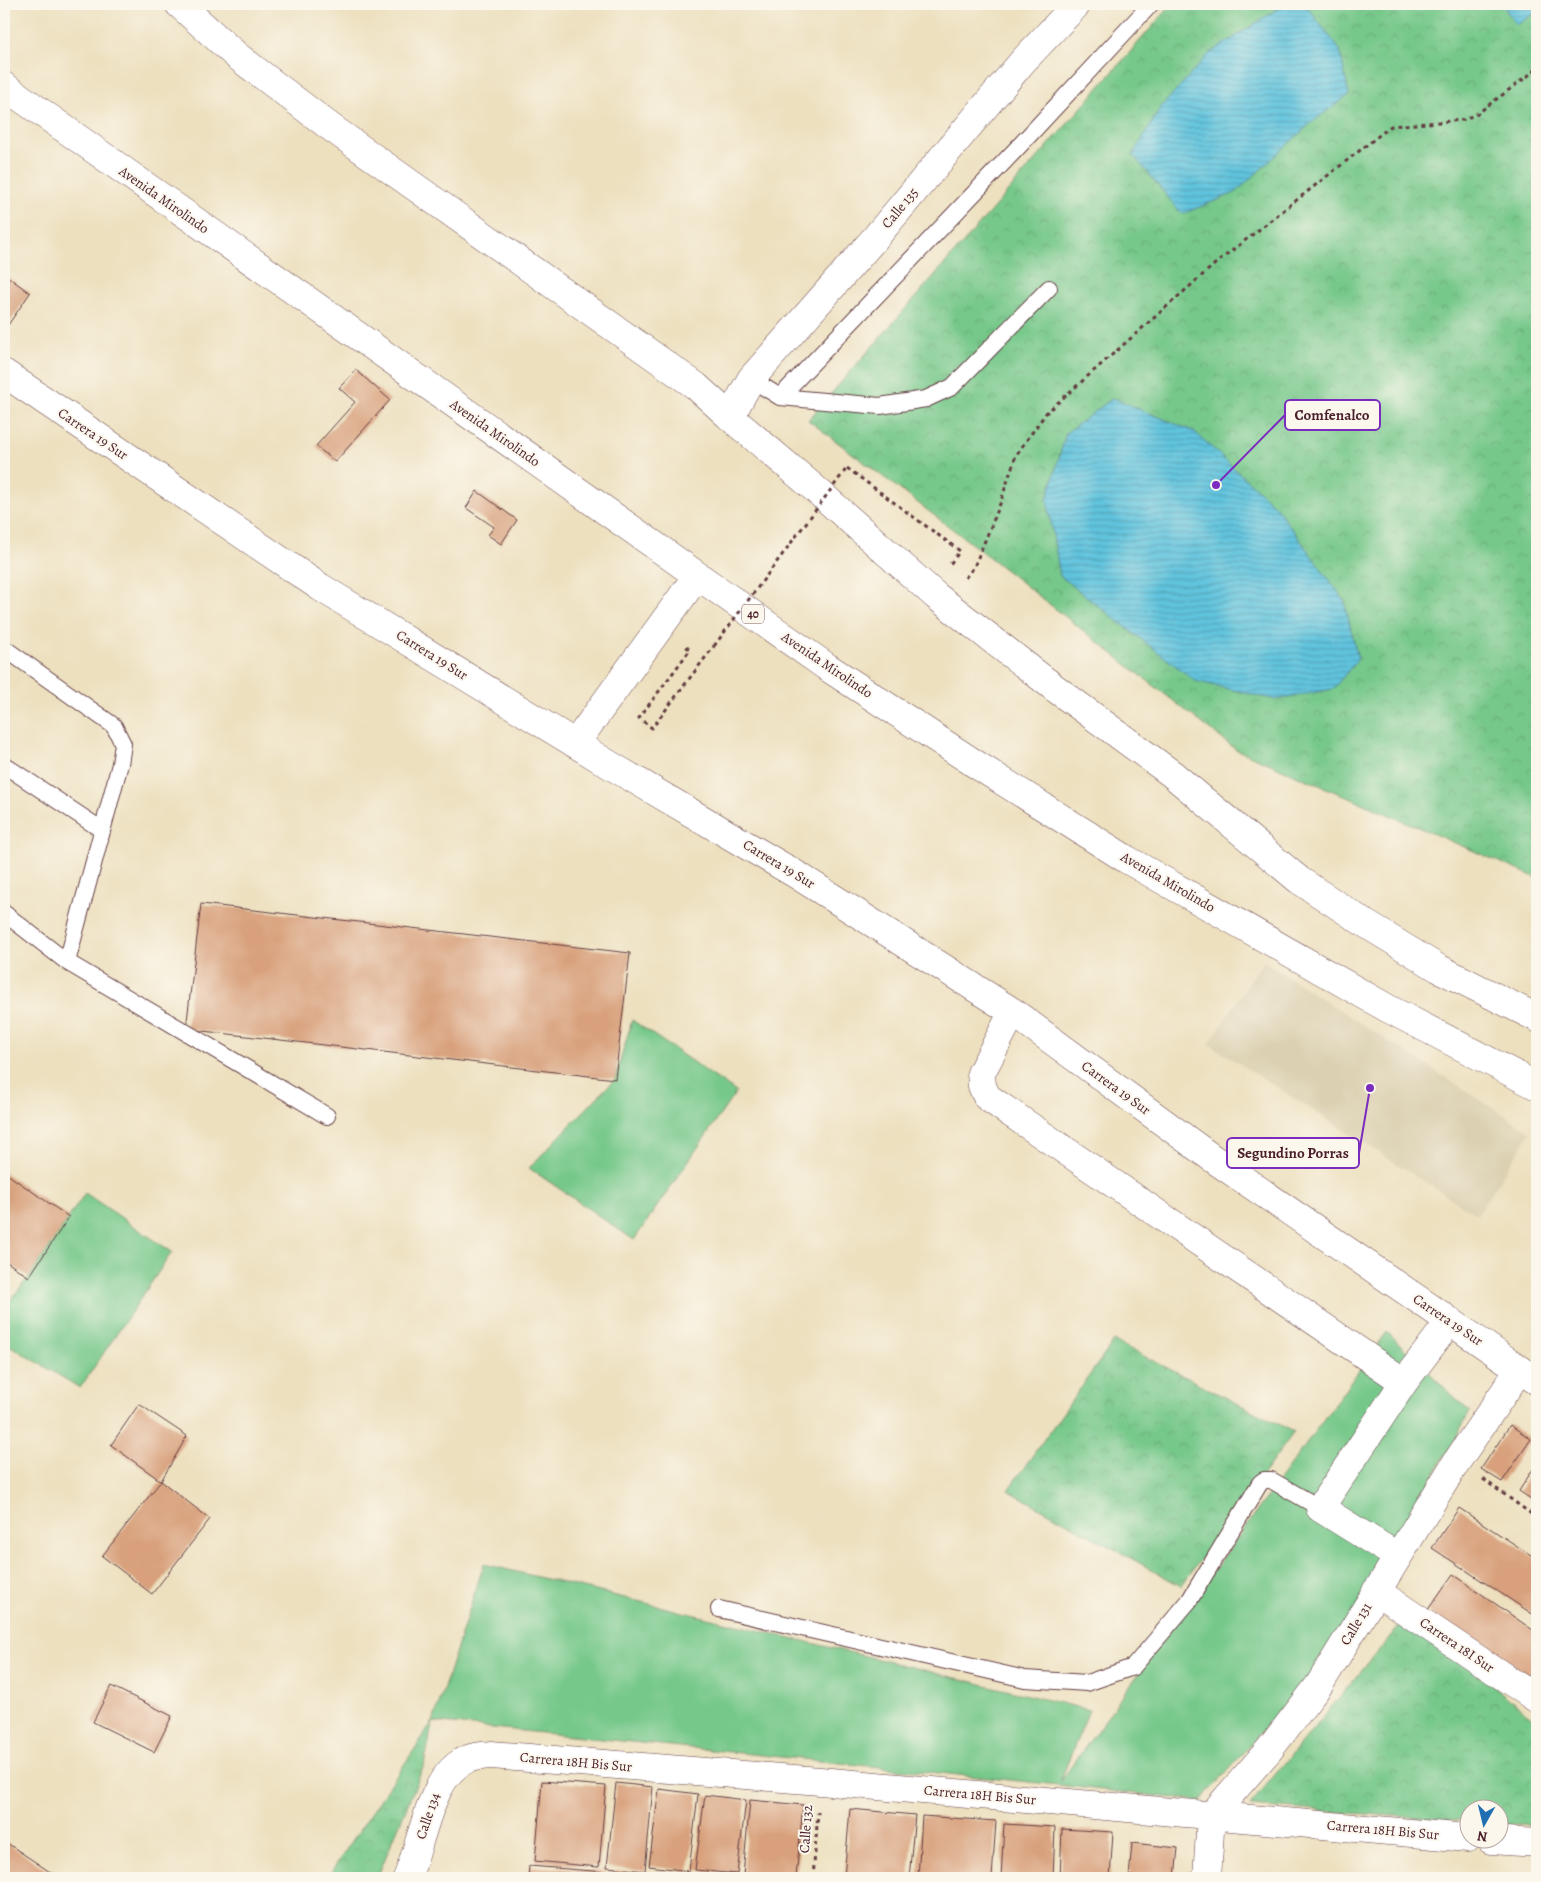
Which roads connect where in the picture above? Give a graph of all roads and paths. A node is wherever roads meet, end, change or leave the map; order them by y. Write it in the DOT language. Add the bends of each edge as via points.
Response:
graph roads {
  1 [pos="179,4"];
  2 [pos="1077,4"];
  3 [pos="1151,4"];
  4 [pos="1537,69"];
  5 [pos="4,86"];
  6 [pos="1049,288"];
  7 [pos="4,373"];
  8 [pos="751,379"];
  9 [pos="780,397"];
  10 [pos="730,417"];
  11 [pos="960,551"];
  12 [pos="974,567"];
  13 [pos="698,576"];
  14 [pos="684,645"];
  15 [pos="4,648"];
  16 [pos="575,744"];
  17 [pos="4,765"];
  18 [pos="102,830"];
  19 [pos="4,913"];
  20 [pos="67,962"];
  21 [pos="1013,1012"];
  22 [pos="1537,1018"];
  23 [pos="1537,1086"];
  24 [pos="327,1116"];
  25 [pos="1450,1321"];
  26 [pos="1529,1375"];
  27 [pos="1404,1382"];
  28 [pos="1458,1461"];
  29 [pos="1320,1508"];
  30 [pos="1537,1518"];
  31 [pos="1397,1556"];
  32 [pos="1376,1590"];
  33 [pos="719,1609"];
  34 [pos="1537,1699"];
  35 [pos="491,1755"];
  36 [pos="820,1781"];
  37 [pos="1211,1816"];
  38 [pos="1458,1837"];
  39 [pos="1508,1841"];
  40 [pos="1537,1844"];
  41 [pos="406,1878"];
  42 [pos="814,1878"];
  43 [pos="1207,1878"];
  1 -- 10 [label="street" via="237,56 329,126 696,386"];
  2 -- 8 [label="street, Calle 135" via="1023,61 875,238"];
  3 -- 9 [label="lane"];
  4 -- 12 [label="path" via="1478,113 1463,120 1391,126 1215,264 1046,412 1016,455"];
  5 -- 13 [label="street, Avenida Mirolindo / 40"];
  6 -- 9 [label="lane" via="952,388 926,399 880,406"];
  7 -- 16 [label="street, Carrera 19 Sur" via="320,586"];
  8 -- 9 [label="lane"];
  8 -- 10 [label="street, Calle 135"];
  10 -- 22 [label="street" via="936,596 1172,774 1299,880 1438,968"];
  11 -- 14 [label="path, bridge" via="847,468 652,728 639,718 690,650"];
  13 -- 16 [label="street"];
  13 -- 23 [label="street, Avenida Mirolindo / 40" via="827,667 1126,859 1387,1008"];
  15 -- 18 [label="lane" via="114,726 123,744"];
  16 -- 21 [label="street, Carrera 19 Sur" via="797,874"];
  17 -- 18 [label="lane"];
  18 -- 20 [label="lane"];
  19 -- 20 [label="lane"];
  20 -- 24 [label="lane"];
  21 -- 25 [label="street, Carrera 19 Sur" via="1212,1158"];
  21 -- 27 [label="street" via="980,1073 987,1097"];
  25 -- 26 [label="street, Carrera 19 Sur"];
  25 -- 27 [label="street"];
  26 -- 28 [label="street, Calle 131"];
  27 -- 29 [label="street"];
  28 -- 30 [label="path"];
  28 -- 31 [label="street, Calle 131"];
  29 -- 31 [label="street"];
  29 -- 33 [label="lane" via="1272,1480 1260,1483 1189,1601 1133,1667 1087,1684 1025,1679"];
  31 -- 32 [label="street, Calle 131"];
  32 -- 34 [label="street, Carrera 18I Sur"];
  32 -- 37 [label="street, Calle 131" via="1318,1685 1269,1750"];
  35 -- 36 [label="street, Carrera 18H Bis Sur"];
  35 -- 41 [label="street, Calle 134" via="468,1759 450,1770 437,1789"];
  36 -- 37 [label="street, Carrera 18H Bis Sur"];
  36 -- 42 [label="path, Calle 132"];
  37 -- 38 [label="street, Carrera 18H Bis Sur"];
  37 -- 43 [label="street"];
  39 -- 40 [label="street"];
}
